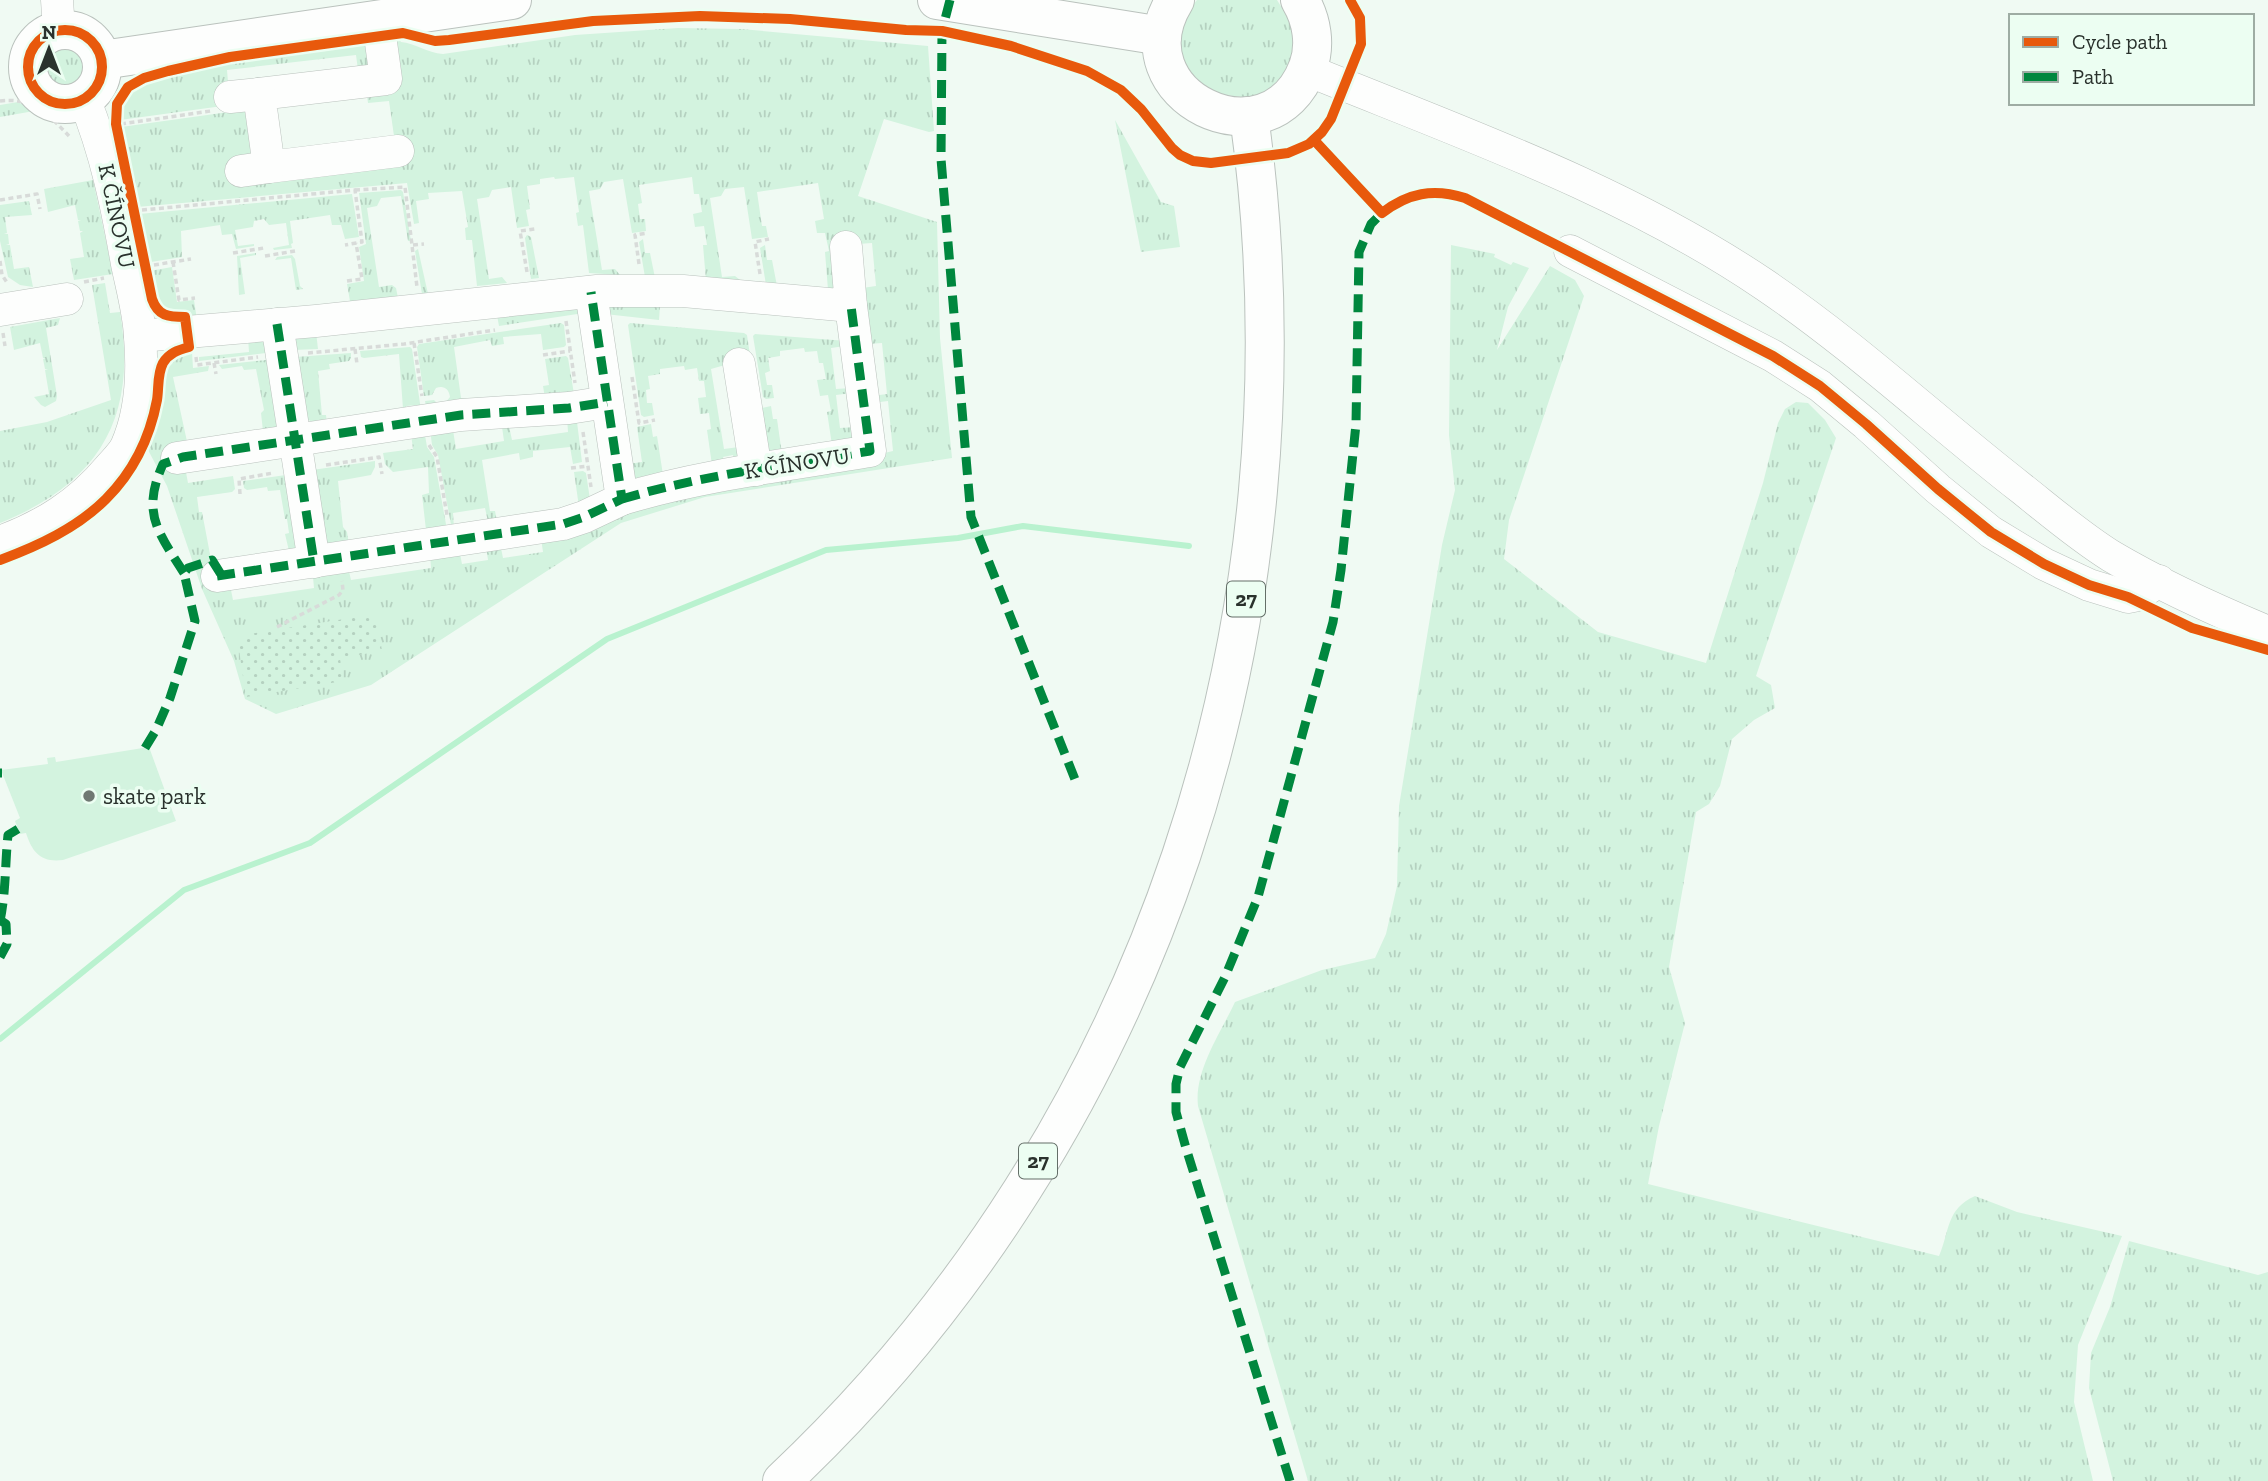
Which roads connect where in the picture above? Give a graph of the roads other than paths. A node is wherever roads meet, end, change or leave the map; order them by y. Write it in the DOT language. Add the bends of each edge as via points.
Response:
graph roads {
  1 [pos="512,0"];
  2 [pos="937,0"];
  3 [pos="1175,0"];
  4 [pos="1300,0"];
  5 [pos="332,14"];
  6 [pos="58,15"];
  7 [pos="378,21"];
  8 [pos="1162,36"];
  9 [pos="102,60"];
  10 [pos="1307,70"];
  11 [pos="14,74"];
  12 [pos="100,106"];
  13 [pos="1249,116"];
  14 [pos="398,151"];
  15 [pos="846,247"];
  16 [pos="1570,251"];
  17 [pos="67,299"];
  18 [pos="851,306"];
  19 [pos="584,308"];
  20 [pos="0,310"];
  21 [pos="141,336"];
  22 [pos="279,340"];
  23 [pos="739,364"];
  24 [pos="607,402"];
  25 [pos="295,440"];
  26 [pos="177,458"];
  27 [pos="757,470"];
  28 [pos="622,499"];
  29 [pos="0,542"];
  30 [pos="326,560"];
  31 [pos="217,576"];
  32 [pos="2159,580"];
  33 [pos="2268,632"];
  34 [pos="782,1481"];
  1 -- 7 [label="main road"];
  2 -- 8 [label="main road"];
  3 -- 8 [label="main road"];
  4 -- 10 [label="main road" via="1312,36"];
  5 -- 7 [label="main road"];
  5 -- 9 [label="main road"];
  6 -- 9 [label="main road" via="97,47"];
  6 -- 11 [label="main road"];
  7 -- 14 [label="street" via="386,79 244,96 255,169"];
  8 -- 13 [label="main road" via="1167,67 1183,94 1218,114"];
  9 -- 12 [label="main road" via="93,92"];
  10 -- 13 [label="main road" via="1284,100"];
  10 -- 32 [label="street" via="1607,195 1730,262 1849,347 2039,503 2110,555"];
  11 -- 12 [label="main road" via="55,103"];
  12 -- 21 [label="street, K ČÍNOVU" via="94,124 113,187"];
  13 -- 34 [label="main road, 27" via="1265,288 1259,496 1247,594 1228,690 1174,877 1102,1045 1018,1193 913,1339"];
  15 -- 18 [label="street, K ČÍNOVU"];
  16 -- 32 [label="street" via="1785,363 1866,424 1991,532 2044,564 2129,597"];
  17 -- 20 [label="street"];
  18 -- 19 [label="street" via="683,291"];
  18 -- 27 [label="street, K ČÍNOVU" via="870,451"];
  19 -- 22 [label="street"];
  19 -- 24 [label="street"];
  21 -- 22 [label="street"];
  21 -- 29 [label="street, K ČÍNOVU" via="137,413 125,449 92,489 69,507"];
  22 -- 25 [label="street"];
  23 -- 27 [label="street"];
  24 -- 25 [label="street" via="461,415"];
  24 -- 28 [label="street"];
  25 -- 26 [label="street"];
  25 -- 30 [label="street"];
  27 -- 28 [label="street, K ČÍNOVU"];
  28 -- 30 [label="street, K ČÍNOVU" via="563,524"];
  30 -- 31 [label="street, K ČÍNOVU"];
  32 -- 33 [label="street"];
}
